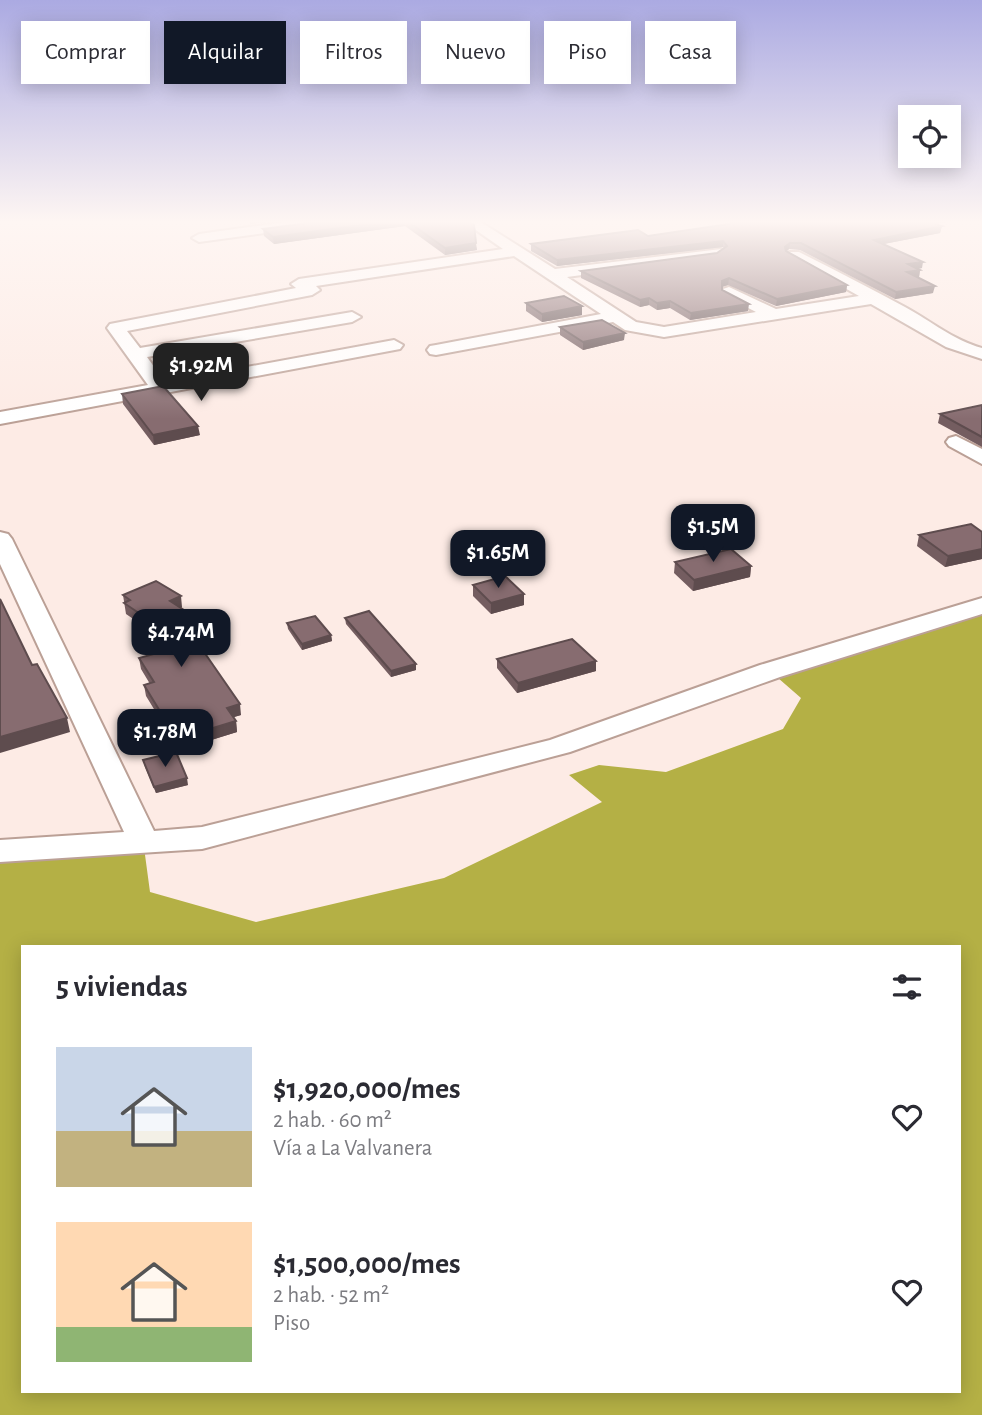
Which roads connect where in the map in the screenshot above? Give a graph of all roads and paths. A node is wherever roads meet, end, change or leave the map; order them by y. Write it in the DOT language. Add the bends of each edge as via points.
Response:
graph roads {
  1 [pos="305,287"];
  2 [pos="385,287"];
  3 [pos="574,287"];
  4 [pos="857,287"];
  5 [pos="372,289"];
  6 [pos="729,292"];
  7 [pos="872,299"];
  8 [pos="773,314"];
  9 [pos="618,316"];
  10 [pos="352,317"];
  11 [pos="394,345"];
  12 [pos="436,350"];
  13 [pos="136,354"];
  14 [pos="982,354"];
  15 [pos="162,390"];
  16 [pos="0,418"];
  17 [pos="956,442"];
  18 [pos="982,458"];
  19 [pos="0,539"];
  20 [pos="982,606"];
  21 [pos="143,840"];
  22 [pos="0,851"];
  1 -- 13 [label="street" via="116,328"];
  2 -- 5 [label="street"];
  3 -- 9 [label="street"];
  4 -- 7 [label="street"];
  6 -- 8 [label="street"];
  7 -- 8 [label="street"];
  7 -- 14 [label="street" via="888,303 952,346"];
  8 -- 9 [label="street" via="664,332 631,326"];
  9 -- 12 [label="street"];
  10 -- 13 [label="street"];
  11 -- 15 [label="street"];
  13 -- 15 [label="street"];
  15 -- 16 [label="street"];
  17 -- 18 [label="street"];
  19 -- 21 [label="street"];
  20 -- 21 [label="street" via="770,671 560,746 202,838"];
  21 -- 22 [label="street"];
}
